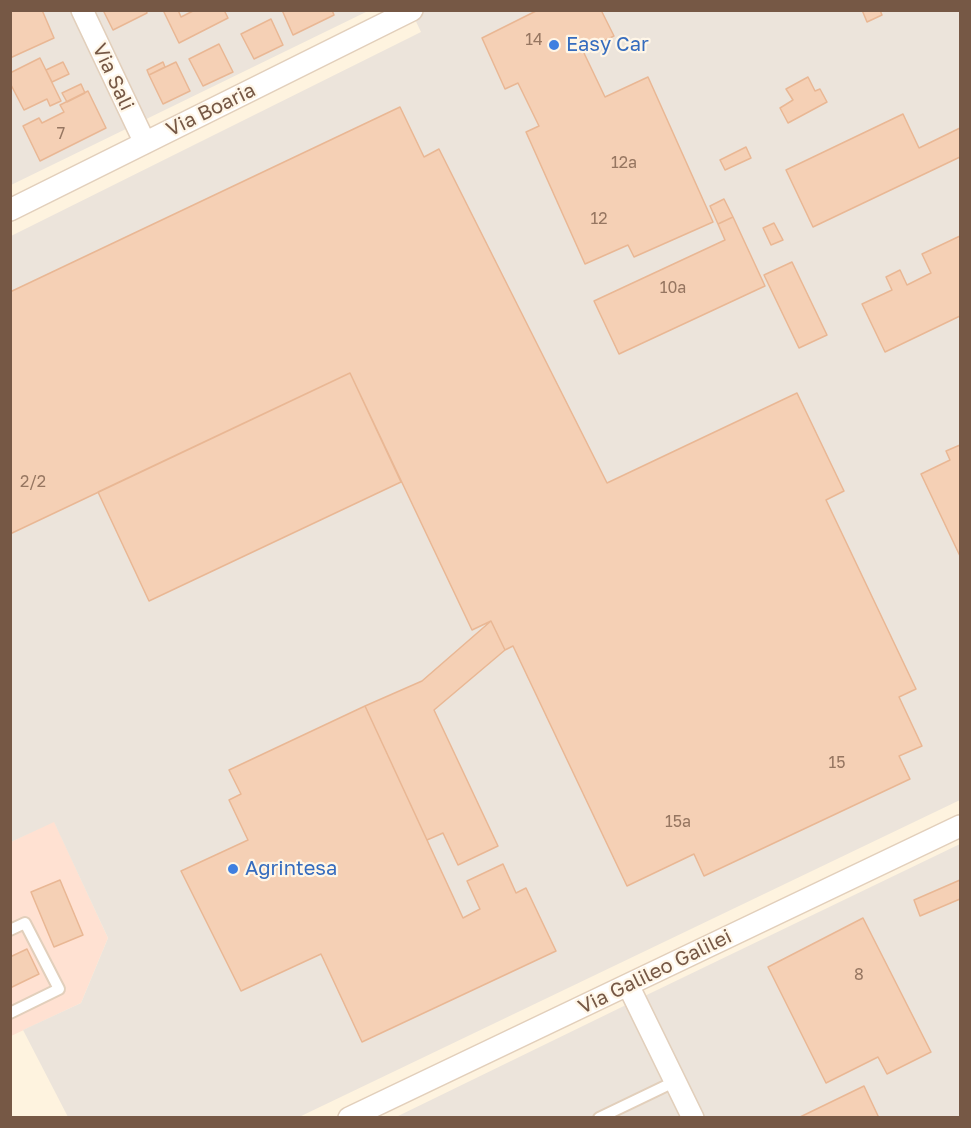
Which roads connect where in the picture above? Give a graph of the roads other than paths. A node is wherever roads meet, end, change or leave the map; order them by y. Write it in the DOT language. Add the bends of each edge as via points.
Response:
graph roads {
  1 [pos="82,10"];
  2 [pos="412,10"];
  3 [pos="145,143"];
  4 [pos="10,210"];
  5 [pos="960,826"];
  6 [pos="10,930"];
  7 [pos="628,984"];
  8 [pos="10,1013"];
  9 [pos="676,1081"];
  10 [pos="350,1118"];
  11 [pos="599,1118"];
  12 [pos="693,1118"];
  1 -- 3 [label="street, Via Sali"];
  2 -- 3 [label="street, Via Boaria"];
  3 -- 4 [label="street, Via Boaria"];
  5 -- 7 [label="street, Via Galileo Galilei"];
  6 -- 8 [label="lane" via="25,923 59,989"];
  7 -- 9 [label="street"];
  7 -- 10 [label="street, Via Galileo Galilei"];
  9 -- 11 [label="lane"];
  9 -- 12 [label="street"];
}
